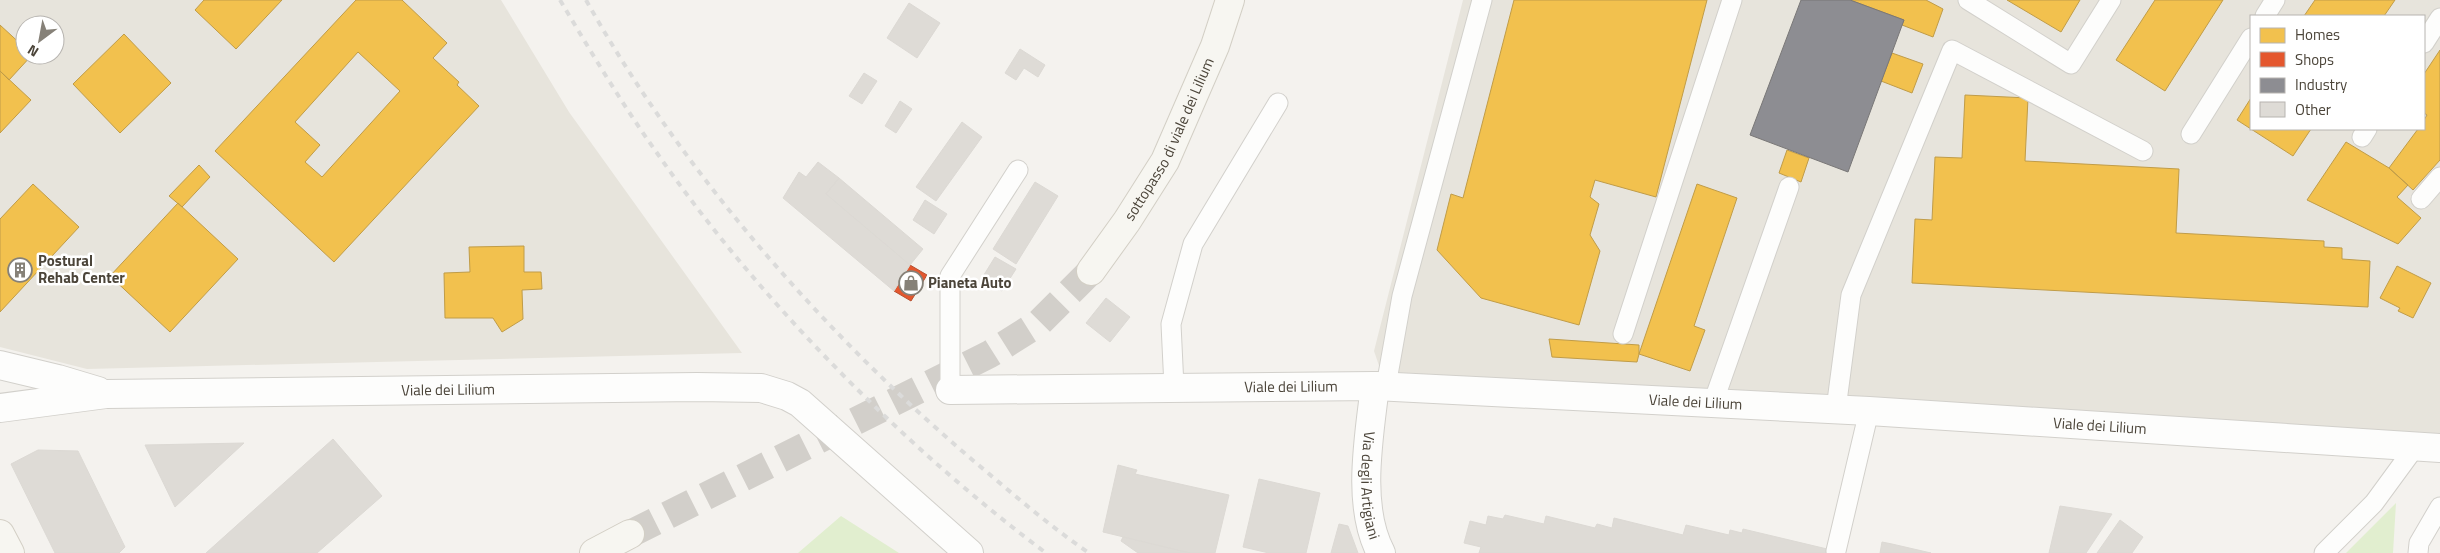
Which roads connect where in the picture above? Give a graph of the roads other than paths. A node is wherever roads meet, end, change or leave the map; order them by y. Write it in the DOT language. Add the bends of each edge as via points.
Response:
graph roads {
  1 [pos="1230,0"];
  2 [pos="1482,0"];
  3 [pos="1732,0"];
  4 [pos="1968,0"];
  5 [pos="2112,0"];
  6 [pos="2275,0"];
  7 [pos="2266,15"];
  8 [pos="2440,18"];
  9 [pos="2250,40"];
  10 [pos="2425,40"];
  11 [pos="1278,104"];
  12 [pos="2191,134"];
  13 [pos="2144,151"];
  14 [pos="1018,170"];
  15 [pos="2440,178"];
  16 [pos="1790,187"];
  17 [pos="2421,199"];
  18 [pos="1091,271"];
  19 [pos="1623,334"];
  20 [pos="0,365"];
  21 [pos="1380,386"];
  22 [pos="1174,387"];
  23 [pos="950,390"];
  24 [pos="106,394"];
  25 [pos="1713,403"];
  26 [pos="0,408"];
  27 [pos="1836,409"];
  28 [pos="1869,411"];
  29 [pos="2427,447"];
  30 [pos="2440,507"];
  31 [pos="0,534"];
  32 [pos="630,534"];
  33 [pos="1836,551"];
  34 [pos="10,553"];
  35 [pos="594,553"];
  36 [pos="969,553"];
  37 [pos="1382,553"];
  38 [pos="2324,553"];
  39 [pos="2418,553"];
  1 -- 18 [label="main road, sottopasso di viale dei Lilium" via="1215,46 1164,161"];
  2 -- 21 [label="lane"];
  3 -- 19 [label="lane"];
  4 -- 5 [label="lane" via="2071,64"];
  6 -- 7 [label="lane"];
  8 -- 10 [label="lane"];
  9 -- 12 [label="lane"];
  11 -- 22 [label="lane" via="1193,244 1171,324"];
  13 -- 27 [label="lane" via="1952,50 1851,295"];
  14 -- 23 [label="lane" via="950,276"];
  15 -- 17 [label="lane"];
  16 -- 25 [label="lane"];
  20 -- 24 [label="street, Viale dei Lilium"];
  21 -- 22 [label="street, Viale dei Lilium"];
  21 -- 25 [label="street, Viale dei Lilium"];
  21 -- 37 [label="street, Via degli Artigiani" via="1367,454 1368,507"];
  22 -- 23 [label="street, Viale dei Lilium"];
  24 -- 26 [label="street, Viale dei Lilium"];
  24 -- 36 [label="street, Viale dei Lilium" via="761,388 787,396 813,413"];
  25 -- 27 [label="street, Viale dei Lilium"];
  27 -- 28 [label="street, Viale dei Lilium"];
  28 -- 29 [label="street, Viale dei Lilium"];
  28 -- 33 [label="lane"];
  29 -- 38 [label="lane"];
  30 -- 39 [label="lane" via="2419,543"];
  31 -- 34 [label="main road"];
  32 -- 35 [label="main road"];
}
